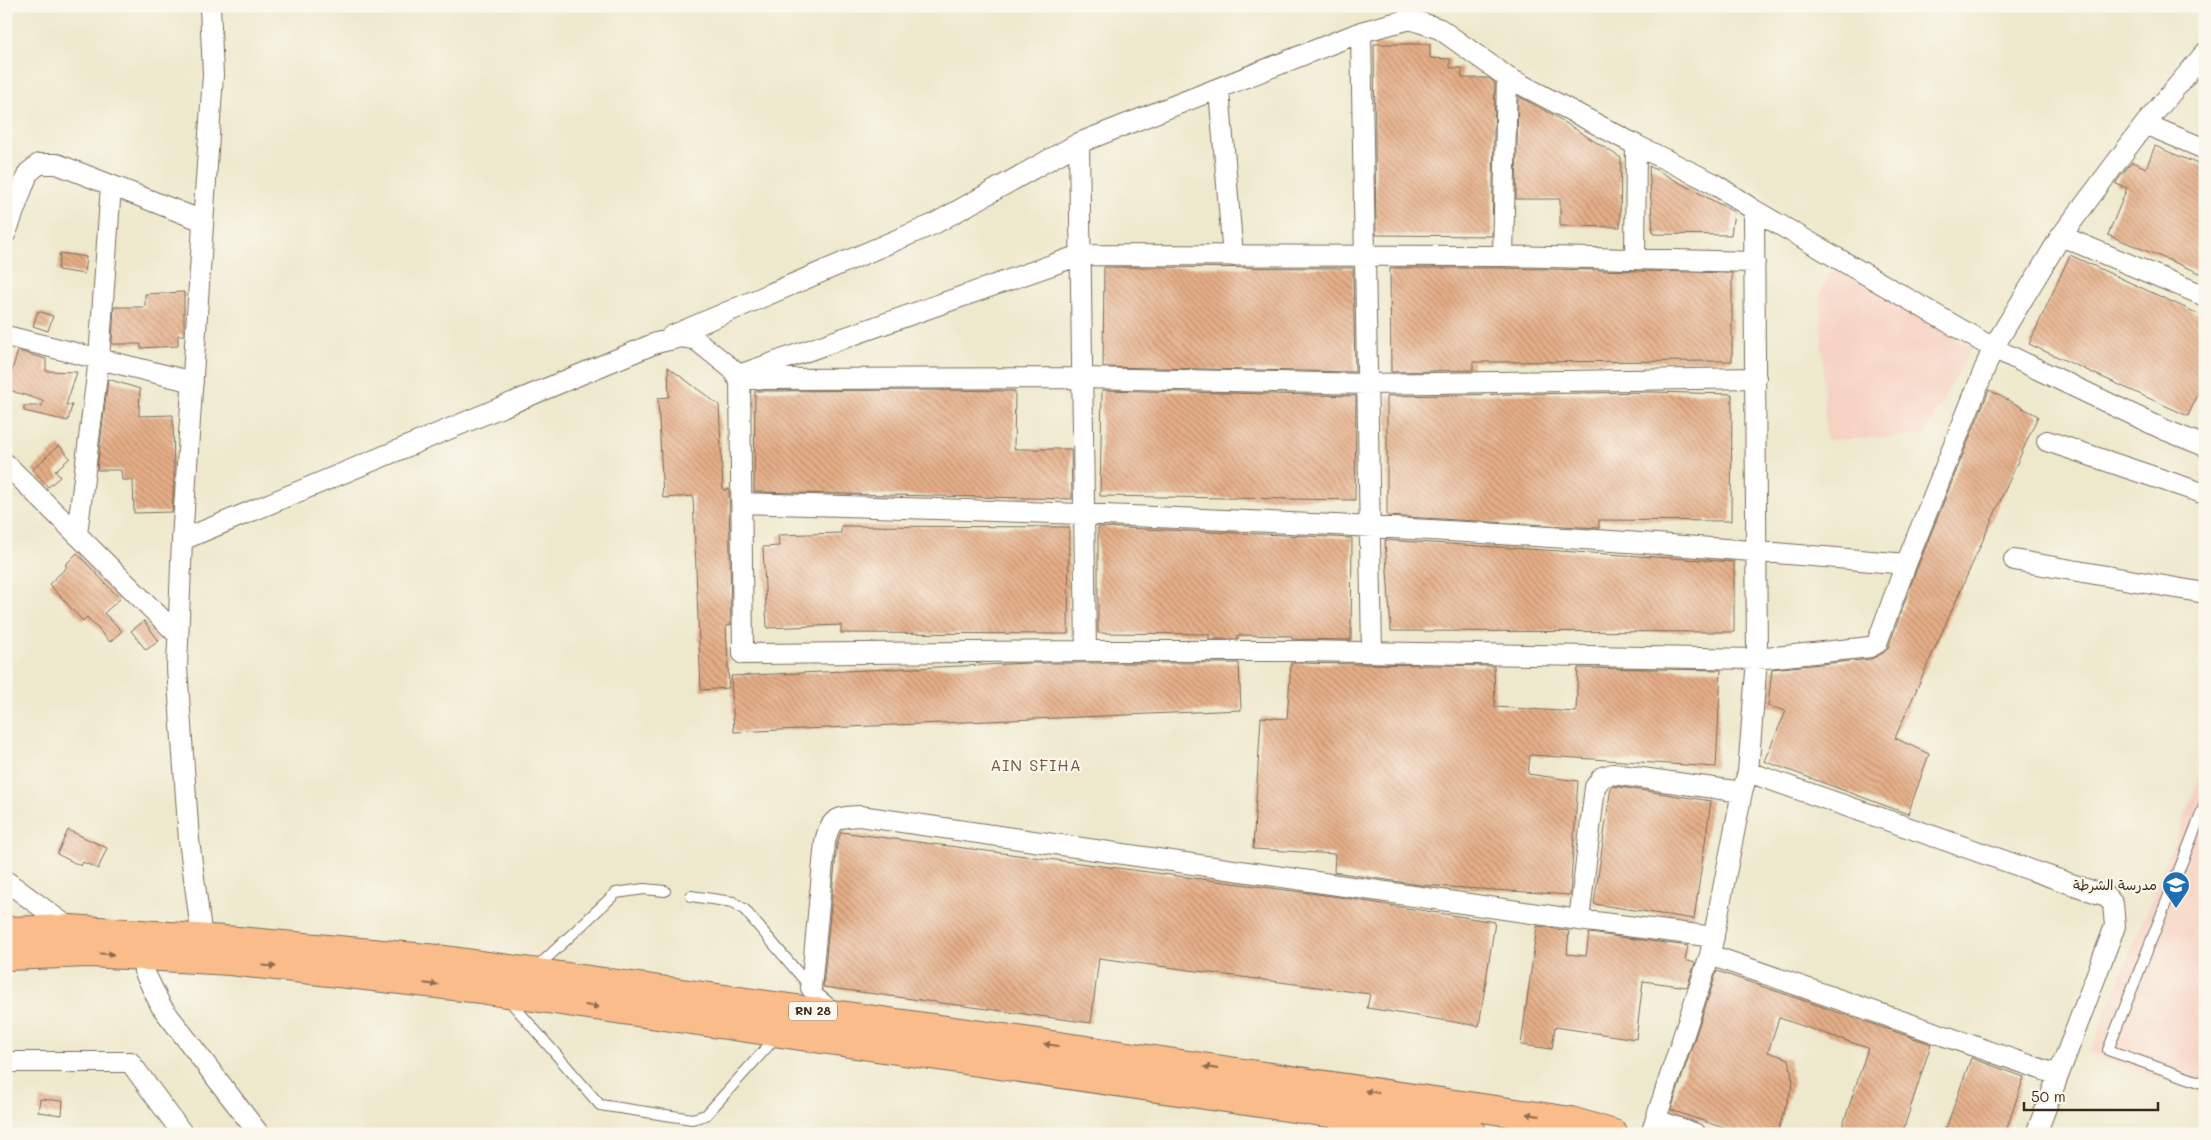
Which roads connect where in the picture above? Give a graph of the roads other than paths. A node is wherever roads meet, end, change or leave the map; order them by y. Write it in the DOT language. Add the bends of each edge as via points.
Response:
graph roads {
  1 [pos="210,6"];
  2 [pos="1361,32"];
  3 [pos="2205,53"];
  4 [pos="1507,77"];
  5 [pos="1219,90"];
  6 [pos="2145,124"];
  7 [pos="1079,143"];
  8 [pos="1636,146"];
  9 [pos="2205,149"];
  10 [pos="112,185"];
  11 [pos="1754,210"];
  12 [pos="203,221"];
  13 [pos="6,233"];
  14 [pos="2061,236"];
  15 [pos="1365,255"];
  16 [pos="1080,256"];
  17 [pos="1233,256"];
  18 [pos="1503,256"];
  19 [pos="1635,258"];
  20 [pos="1755,262"];
  21 [pos="2205,296"];
  22 [pos="6,336"];
  23 [pos="656,343"];
  24 [pos="1993,348"];
  25 [pos="99,359"];
  26 [pos="738,378"];
  27 [pos="1082,378"];
  28 [pos="1756,378"];
  29 [pos="193,382"];
  30 [pos="1368,384"];
  31 [pos="2047,441"];
  32 [pos="2205,446"];
  33 [pos="6,464"];
  34 [pos="2205,494"];
  35 [pos="741,503"];
  36 [pos="1084,512"];
  37 [pos="1369,525"];
  38 [pos="77,534"];
  39 [pos="182,540"];
  40 [pos="1757,550"];
  41 [pos="2014,560"];
  42 [pos="1906,564"];
  43 [pos="2205,593"];
  44 [pos="178,635"];
  45 [pos="1086,651"];
  46 [pos="1372,653"];
  47 [pos="1757,659"];
  48 [pos="1748,772"];
  49 [pos="1742,792"];
  50 [pos="2205,804"];
  51 [pos="6,881"];
  52 [pos="666,891"];
  53 [pos="691,896"];
  54 [pos="1579,920"];
  55 [pos="6,930"];
  56 [pos="202,938"];
  57 [pos="75,941"];
  58 [pos="1712,946"];
  59 [pos="6,956"];
  60 [pos="144,956"];
  61 [pos="532,972"];
  62 [pos="811,988"];
  63 [pos="503,993"];
  64 [pos="845,1016"];
  65 [pos="780,1033"];
  66 [pos="6,1062"];
  67 [pos="2058,1075"];
  68 [pos="2205,1084"];
  69 [pos="1654,1127"];
  70 [pos="183,1134"];
  71 [pos="259,1134"];
  72 [pos="1473,1134"];
  73 [pos="1614,1134"];
  74 [pos="1696,1134"];
  75 [pos="2036,1134"];
  1 -- 12 [label="street" via="213,75"];
  2 -- 4 [label="street" via="1410,18 1440,29"];
  2 -- 5 [label="street"];
  2 -- 15 [label="street"];
  3 -- 6 [label="street"];
  4 -- 8 [label="street"];
  4 -- 18 [label="street"];
  5 -- 7 [label="street"];
  5 -- 17 [label="street"];
  6 -- 9 [label="street"];
  6 -- 14 [label="street"];
  7 -- 16 [label="street"];
  7 -- 23 [label="street" via="934,224"];
  8 -- 11 [label="street" via="1713,183"];
  8 -- 19 [label="street"];
  10 -- 12 [label="street"];
  10 -- 13 [label="street" via="57,164 39,164 28,173"];
  10 -- 25 [label="street"];
  11 -- 20 [label="street"];
  11 -- 24 [label="street"];
  12 -- 29 [label="street"];
  14 -- 21 [label="street"];
  14 -- 24 [label="street"];
  15 -- 17 [label="street"];
  15 -- 18 [label="street"];
  15 -- 30 [label="street"];
  16 -- 17 [label="street"];
  16 -- 26 [label="street"];
  16 -- 27 [label="street"];
  18 -- 19 [label="street"];
  19 -- 20 [label="street"];
  20 -- 28 [label="street"];
  22 -- 25 [label="street"];
  23 -- 26 [label="street" via="682,337 696,340 732,369"];
  23 -- 39 [label="street"];
  24 -- 32 [label="street"];
  24 -- 42 [label="street"];
  25 -- 29 [label="street"];
  25 -- 38 [label="street"];
  26 -- 27 [label="street"];
  26 -- 35 [label="street"];
  27 -- 30 [label="street"];
  27 -- 36 [label="street"];
  28 -- 30 [label="street"];
  28 -- 40 [label="street"];
  29 -- 39 [label="street"];
  30 -- 37 [label="street"];
  31 -- 34 [label="street"];
  33 -- 38 [label="street"];
  35 -- 36 [label="street"];
  35 -- 45 [label="street" via="743,654"];
  36 -- 37 [label="street"];
  36 -- 45 [label="street"];
  37 -- 40 [label="street"];
  37 -- 46 [label="street"];
  38 -- 44 [label="street"];
  39 -- 44 [label="street"];
  40 -- 42 [label="street"];
  40 -- 47 [label="street"];
  41 -- 43 [label="street"];
  42 -- 47 [label="street" via="1877,642 1870,647"];
  44 -- 56 [label="street" via="177,668 186,794"];
  45 -- 46 [label="street"];
  46 -- 47 [label="street"];
  47 -- 48 [label="street"];
  48 -- 49 [label="street"];
  48 -- 67 [label="street" via="2106,896 2113,904 2115,926"];
  49 -- 54 [label="street" via="1613,774 1602,777 1595,787"];
  49 -- 58 [label="street"];
  50 -- 68 [label="lane" via="2108,1050"];
  51 -- 57 [label="street"];
  52 -- 61 [label="lane" via="644,889 616,893"];
  53 -- 62 [label="lane" via="733,902 744,909"];
  54 -- 58 [label="street"];
  54 -- 62 [label="street" via="870,818 844,817 828,827 825,842"];
  55 -- 57 [label="highway, RN 28"];
  56 -- 57 [label="highway, RN 28"];
  56 -- 61 [label="highway, RN 28" via="438,959"];
  57 -- 59 [label="highway, RN 28"];
  57 -- 60 [label="highway, RN 28, one-way"];
  58 -- 67 [label="street"];
  58 -- 69 [label="street"];
  60 -- 63 [label="highway, RN 28, one-way" via="230,961"];
  60 -- 71 [label="street" via="144,971 161,1006"];
  61 -- 64 [label="highway, RN 28"];
  62 -- 64 [label="lane"];
  63 -- 65 [label="highway, RN 28, one-way"];
  63 -- 65 [label="lane" via="600,1105 692,1119 706,1115"];
  73 -- 64 [label="highway, RN 28, one-way" via="1571,1121"];
  65 -- 72 [label="highway, RN 28"];
  66 -- 70 [label="street" via="130,1062"];
  67 -- 75 [label="street"];
  69 -- 74 [label="street"];
}
